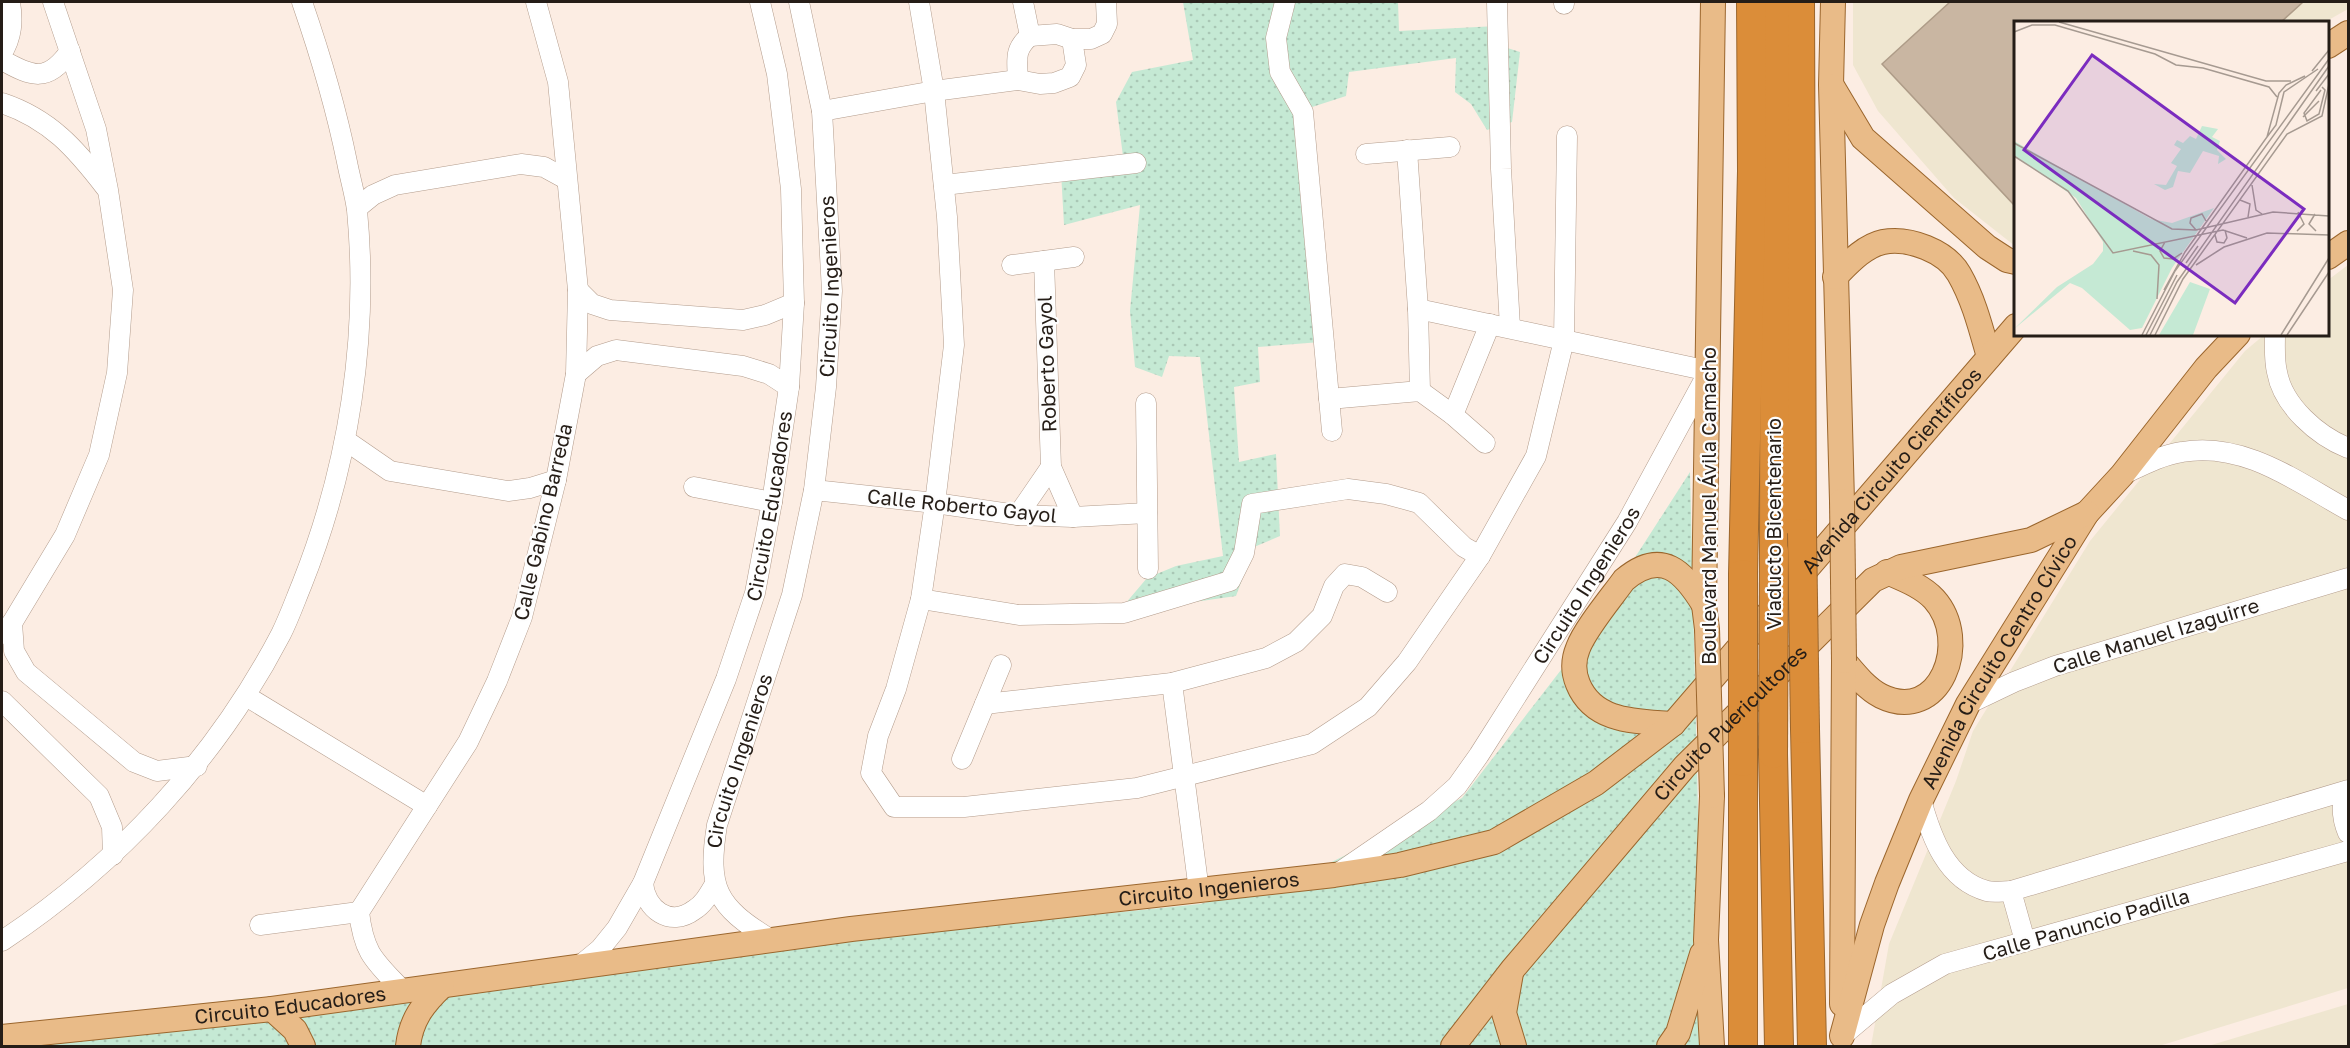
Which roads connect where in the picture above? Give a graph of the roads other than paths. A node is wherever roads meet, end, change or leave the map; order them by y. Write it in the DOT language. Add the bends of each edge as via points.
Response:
graph roads {
  1 [pos="10,2"];
  2 [pos="53,2"];
  3 [pos="302,2"];
  4 [pos="536,2"];
  5 [pos="760,2"];
  6 [pos="800,2"];
  7 [pos="919,2"];
  8 [pos="1023,2"];
  9 [pos="1106,2"];
  10 [pos="1286,2"];
  11 [pos="1497,2"];
  12 [pos="1713,2"];
  13 [pos="1751,2"];
  14 [pos="1775,2"];
  15 [pos="1800,2"];
  16 [pos="1833,2"];
  17 [pos="2349,33"];
  18 [pos="1030,36"];
  19 [pos="1072,39"];
  20 [pos="2329,45"];
  21 [pos="70,51"];
  22 [pos="2,53"];
  23 [pos="2329,56"];
  24 [pos="2349,56"];
  25 [pos="2,60"];
  26 [pos="1018,80"];
  27 [pos="1831,85"];
  28 [pos="934,91"];
  29 [pos="2,103"];
  30 [pos="822,111"];
  31 [pos="1568,136"];
  32 [pos="1450,147"];
  33 [pos="1407,150"];
  34 [pos="1366,154"];
  35 [pos="1137,163"];
  36 [pos="567,178"];
  37 [pos="944,185"];
  38 [pos="108,190"];
  39 [pos="357,208"];
  40 [pos="2349,243"];
  41 [pos="2329,256"];
  42 [pos="1074,257"];
  43 [pos="1044,261"];
  44 [pos="2014,262"];
  45 [pos="1012,265"];
  46 [pos="1835,277"];
  47 [pos="578,290"];
  48 [pos="794,303"];
  49 [pos="1418,309"];
  50 [pos="1490,324"];
  51 [pos="1510,327"];
  52 [pos="2014,328"];
  53 [pos="2236,336"];
  54 [pos="2275,336"];
  55 [pos="1564,340"];
  56 [pos="1989,357"];
  57 [pos="1709,370"];
  58 [pos="576,374"];
  59 [pos="789,387"];
  60 [pos="1420,392"];
  61 [pos="1329,399"];
  62 [pos="1146,403"];
  63 [pos="1453,415"];
  64 [pos="1332,431"];
  65 [pos="345,440"];
  66 [pos="1485,443"];
  67 [pos="2349,448"];
  68 [pos="1051,467"];
  69 [pos="2122,475"];
  70 [pos="556,480"];
  71 [pos="694,487"];
  72 [pos="814,490"];
  73 [pos="772,502"];
  74 [pos="935,503"];
  75 [pos="2349,510"];
  76 [pos="1148,513"];
  77 [pos="2087,513"];
  78 [pos="1018,514"];
  79 [pos="1073,517"];
  80 [pos="1480,556"];
  81 [pos="1148,568"];
  82 [pos="1887,572"];
  83 [pos="2349,578"];
  84 [pos="1387,592"];
  85 [pos="921,599"];
  86 [pos="1706,617"];
  87 [pos="7,629"];
  88 [pos="1844,661"];
  89 [pos="1001,665"];
  90 [pos="1172,683"];
  91 [pos="246,696"];
  92 [pos="2,701"];
  93 [pos="985,704"];
  94 [pos="1968,704"];
  95 [pos="1673,724"];
  96 [pos="962,759"];
  97 [pos="196,766"];
  98 [pos="1183,778"];
  99 [pos="2347,791"];
  100 [pos="1921,800"];
  101 [pos="427,806"];
  102 [pos="2349,833"];
  103 [pos="2349,851"];
  104 [pos="113,855"];
  105 [pos="1334,875"];
  106 [pos="643,883"];
  107 [pos="715,884"];
  108 [pos="1199,891"];
  109 [pos="2011,891"];
  110 [pos="359,912"];
  111 [pos="260,925"];
  112 [pos="770,939"];
  113 [pos="1706,940"];
  114 [pos="2,941"];
  115 [pos="2025,942"];
  116 [pos="577,968"];
  117 [pos="1512,970"];
  118 [pos="442,986"];
  119 [pos="403,991"];
  120 [pos="272,1010"];
  121 [pos="2,1037"];
  122 [pos="1842,1041"];
  123 [pos="303,1047"];
  124 [pos="408,1047"];
  125 [pos="1453,1047"];
  126 [pos="1514,1047"];
  127 [pos="1669,1047"];
  128 [pos="1713,1047"];
  129 [pos="1743,1047"];
  130 [pos="1779,1047"];
  131 [pos="1812,1047"];
  1 -- 22 [label="street" via="10,39"];
  2 -- 21 [label="street"];
  3 -- 39 [label="street" via="339,124"];
  4 -- 36 [label="street, Calle Gabino Barreda" via="558,82"];
  5 -- 48 [label="street, Circuito Educadores" via="777,74 791,189"];
  6 -- 30 [label="street, Circuito Ingenieros"];
  7 -- 28 [label="street"];
  8 -- 18 [label="street"];
  9 -- 19 [label="street" via="1107,24 1102,34 1091,39"];
  10 -- 61 [label="street" via="1276,38 1280,72 1302,112"];
  11 -- 51 [label="street"];
  12 -- 57 [label="main road, Boulevard Manuel Ávila Camacho"];
  13 -- 129 [label="highway, Boulevard Manuel Ávila Camacho, bridge" via="1752,171 1743,574"];
  14 -- 130 [label="highway, Viaducto Bicentenario, bridge" via="1773,754"];
  15 -- 131 [label="highway, bridge" via="1802,533"];
  16 -- 27 [label="main road"];
  17 -- 20 [label="main road"];
  18 -- 19 [label="street" via="1057,34"];
  18 -- 26 [label="street" via="1017,55"];
  19 -- 26 [label="street" via="1076,66 1070,77 1040,84"];
  21 -- 25 [label="street" via="49,73 33,75"];
  21 -- 38 [label="street" via="96,129"];
  23 -- 24 [label="main road"];
  26 -- 28 [label="street"];
  27 -- 44 [label="main road" via="1863,138 1987,247"];
  27 -- 46 [label="main road"];
  28 -- 30 [label="street"];
  28 -- 37 [label="street"];
  29 -- 38 [label="street" via="53,129"];
  30 -- 72 [label="street, Circuito Ingenieros" via="832,291"];
  31 -- 55 [label="street"];
  32 -- 33 [label="street"];
  33 -- 34 [label="street"];
  33 -- 49 [label="street"];
  35 -- 37 [label="street"];
  36 -- 39 [label="street" via="544,167 521,164 395,185"];
  36 -- 47 [label="street, Calle Gabino Barreda"];
  37 -- 74 [label="street" via="954,345"];
  38 -- 87 [label="street" via="123,290 117,373 99,454 65,535"];
  39 -- 65 [label="street" via="357,368"];
  40 -- 41 [label="main road"];
  42 -- 43 [label="street"];
  43 -- 45 [label="street"];
  43 -- 68 [label="street, Roberto Gayol"];
  46 -- 56 [label="main road" via="1858,255 1882,242 1909,242 1933,250 1958,272 1973,302"];
  46 -- 88 [label="main road, bridge"];
  47 -- 48 [label="street" via="592,304 610,310 743,320"];
  47 -- 58 [label="street, Calle Gabino Barreda"];
  48 -- 59 [label="street, Circuito Educadores"];
  49 -- 50 [label="street"];
  49 -- 60 [label="street"];
  50 -- 51 [label="street"];
  50 -- 63 [label="street"];
  51 -- 55 [label="street"];
  52 -- 56 [label="main road, Avenida Circuito Científicos"];
  53 -- 69 [label="main road, Avenida Circuito Centro Cívico"];
  54 -- 67 [label="street" via="2277,374 2288,398 2320,433"];
  55 -- 57 [label="street"];
  55 -- 80 [label="street" via="1536,456"];
  56 -- 95 [label="main road, Avenida Circuito Científicos"];
  57 -- 86 [label="main road, Boulevard Manuel Ávila Camacho"];
  57 -- 105 [label="street, Circuito Ingenieros" via="1627,522 1456,786 1429,811"];
  58 -- 59 [label="street" via="597,356 616,350 743,366 769,374"];
  58 -- 70 [label="street, Calle Gabino Barreda"];
  59 -- 73 [label="street, Circuito Educadores"];
  60 -- 61 [label="street"];
  60 -- 63 [label="street"];
  61 -- 64 [label="street"];
  62 -- 76 [label="street"];
  63 -- 66 [label="street"];
  65 -- 70 [label="street" via="390,471 508,491"];
  65 -- 91 [label="street" via="319,540 282,632"];
  68 -- 78 [label="street"];
  68 -- 79 [label="street, Roberto Gayol"];
  69 -- 75 [label="street" via="2181,452 2218,451 2262,462"];
  69 -- 77 [label="main road, Avenida Circuito Centro Cívico"];
  70 -- 101 [label="street, Calle Gabino Barreda" via="522,616 497,681 468,742"];
  71 -- 73 [label="street"];
  72 -- 74 [label="street, Calle Roberto Gayol"];
  72 -- 107 [label="street, Circuito Ingenieros" via="792,595 717,825"];
  73 -- 106 [label="street, Circuito Educadores" via="755,592 726,680"];
  74 -- 78 [label="street, Calle Roberto Gayol"];
  74 -- 85 [label="street"];
  76 -- 79 [label="street, Calle Roberto Gayol"];
  76 -- 81 [label="street"];
  77 -- 82 [label="main road, Circuito Puericultores" via="2031,540"];
  77 -- 94 [label="main road, Avenida Circuito Centro Cívico"];
  78 -- 79 [label="street, Calle Roberto Gayol"];
  80 -- 85 [label="street" via="1464,547 1419,503 1348,489 1251,504 1244,554 1230,581 1124,613 1019,615"];
  80 -- 98 [label="street" via="1407,662 1368,707 1312,744"];
  82 -- 88 [label="main road" via="1918,587 1934,599 1945,615 1952,635 1947,670 1940,683 1925,695 1911,701 1893,700 1868,687"];
  82 -- 117 [label="main road, Circuito Puericultores" via="1873,580 1685,766"];
  83 -- 94 [label="street, Calle Manuel Izaguirre" via="2055,666"];
  84 -- 90 [label="street" via="1362,577 1345,574 1334,586 1322,616 1296,642 1266,658"];
  85 -- 98 [label="street" via="878,736 871,773 894,807 964,807 1137,788"];
  86 -- 95 [label="main road" via="1690,582 1680,573 1670,567 1644,567 1624,580 1578,646 1573,662 1582,694 1592,706 1621,720"];
  86 -- 113 [label="main road, Boulevard Manuel Ávila Camacho, bridge" via="1712,796"];
  87 -- 97 [label="street" via="26,672 134,762 157,771"];
  88 -- 122 [label="main road"];
  89 -- 93 [label="street"];
  90 -- 93 [label="street"];
  90 -- 98 [label="street"];
  91 -- 97 [label="street"];
  91 -- 101 [label="street"];
  92 -- 104 [label="street" via="99,796 112,827"];
  93 -- 96 [label="street"];
  94 -- 100 [label="main road, Avenida Circuito Centro Cívico"];
  95 -- 105 [label="main road, Circuito Ingenieros" via="1596,783 1494,842 1400,865"];
  97 -- 104 [label="street"];
  98 -- 108 [label="street"];
  99 -- 102 [label="street" via="2342,804"];
  99 -- 109 [label="street"];
  100 -- 109 [label="street" via="1931,835 1956,872 1970,885 1990,892"];
  100 -- 122 [label="main road, Avenida Circuito Centro Cívico" via="1872,925"];
  101 -- 110 [label="street, Calle Gabino Barreda"];
  103 -- 115 [label="street, Calle Panuncio Padilla"];
  104 -- 114 [label="street"];
  105 -- 108 [label="main road, Circuito Ingenieros"];
  106 -- 107 [label="street" via="650,906 675,917 700,906"];
  106 -- 116 [label="street, Circuito Educadores" via="617,928"];
  107 -- 112 [label="street, Circuito Ingenieros" via="726,906 743,923"];
  108 -- 112 [label="main road, Circuito Ingenieros"];
  109 -- 115 [label="street"];
  110 -- 111 [label="street"];
  110 -- 119 [label="street" via="362,938 373,960"];
  112 -- 116 [label="main road, Circuito Educadores"];
  113 -- 127 [label="main road" via="1678,1033"];
  113 -- 128 [label="main road, Boulevard Manuel Ávila Camacho"];
  115 -- 122 [label="street, Calle Panuncio Padilla" via="1945,964 1892,994"];
  116 -- 118 [label="main road, Circuito Educadores"];
  117 -- 125 [label="main road, Circuito Puericultores"];
  117 -- 126 [label="main road" via="1504,1013"];
  118 -- 119 [label="main road, Circuito Educadores"];
  118 -- 124 [label="main road" via="423,1005"];
  119 -- 120 [label="main road, Circuito Educadores"];
  120 -- 121 [label="main road, Circuito Educadores"];
  120 -- 123 [label="main road" via="295,1030"];
}
